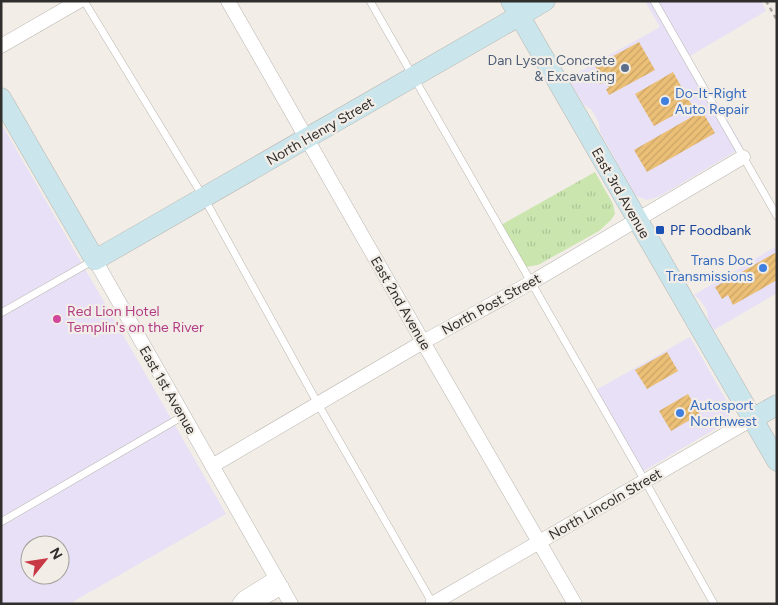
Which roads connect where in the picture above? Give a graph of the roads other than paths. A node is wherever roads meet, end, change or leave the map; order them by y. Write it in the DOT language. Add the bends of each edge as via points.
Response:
graph roads {
  1 [pos="79,1"];
  2 [pos="84,1"];
  3 [pos="228,1"];
  4 [pos="370,1"];
  5 [pos="545,1"];
  6 [pos="654,1"];
  7 [pos="516,8"];
  8 [pos="1,46"];
  9 [pos="414,77"];
  10 [pos="1,98"];
  11 [pos="308,139"];
  12 [pos="743,157"];
  13 [pos="204,198"];
  14 [pos="777,216"];
  15 [pos="636,219"];
  16 [pos="95,260"];
  17 [pos="532,282"];
  18 [pos="1,313"];
  19 [pos="423,342"];
  20 [pos="318,404"];
  21 [pos="777,405"];
  22 [pos="183,416"];
  23 [pos="752,419"];
  24 [pos="777,461"];
  25 [pos="212,466"];
  26 [pos="645,481"];
  27 [pos="1,522"];
  28 [pos="539,542"];
  29 [pos="279,583"];
  30 [pos="239,604"];
  31 [pos="252,604"];
  32 [pos="291,604"];
  33 [pos="433,604"];
  34 [pos="575,604"];
  35 [pos="714,604"];
  1 -- 8 [label="street"];
  2 -- 13 [label="lane"];
  3 -- 11 [label="street, East 2nd Avenue"];
  4 -- 9 [label="lane"];
  5 -- 7 [label="street, North Henry Street"];
  6 -- 12 [label="lane"];
  7 -- 9 [label="street, North Henry Street"];
  7 -- 15 [label="street, East 3rd Avenue"];
  9 -- 11 [label="street, North Henry Street"];
  9 -- 17 [label="lane"];
  10 -- 16 [label="street, East 1st Avenue"];
  11 -- 13 [label="street, North Henry Street"];
  11 -- 19 [label="street, East 2nd Avenue"];
  12 -- 14 [label="lane"];
  12 -- 15 [label="street, North Post Street"];
  13 -- 16 [label="street, North Henry Street"];
  13 -- 20 [label="lane"];
  15 -- 17 [label="street, North Post Street"];
  15 -- 23 [label="street, East 3rd Avenue"];
  16 -- 18 [label="lane"];
  16 -- 22 [label="street, East 1st Avenue"];
  17 -- 19 [label="street, North Post Street"];
  17 -- 26 [label="lane"];
  19 -- 20 [label="street, North Post Street"];
  19 -- 28 [label="street, East 2nd Avenue"];
  20 -- 25 [label="street, North Post Street"];
  20 -- 33 [label="lane"];
  21 -- 23 [label="street, North Lincoln Street"];
  22 -- 25 [label="street, East 1st Avenue"];
  22 -- 27 [label="lane"];
  23 -- 24 [label="street, East 3rd Avenue"];
  23 -- 26 [label="street, North Lincoln Street"];
  25 -- 29 [label="street, East 1st Avenue"];
  26 -- 28 [label="street, North Lincoln Street"];
  26 -- 35 [label="lane"];
  28 -- 33 [label="street, North Lincoln Street"];
  28 -- 34 [label="street, East 2nd Avenue"];
  29 -- 30 [label="street" via="244,598"];
  29 -- 31 [label="street"];
  29 -- 32 [label="street, East 1st Avenue"];
}
